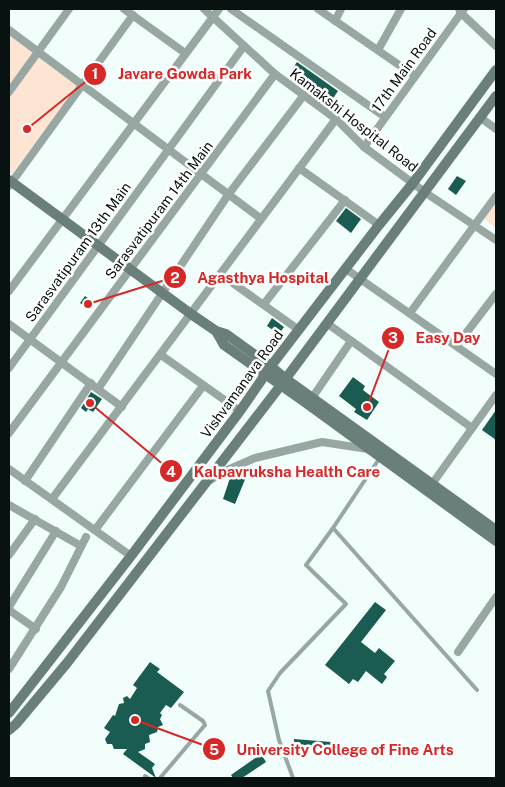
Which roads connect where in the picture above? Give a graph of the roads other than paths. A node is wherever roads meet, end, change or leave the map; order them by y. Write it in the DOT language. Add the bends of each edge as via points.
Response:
graph roads {
  1 [pos="69,9"];
  2 [pos="124,9"];
  3 [pos="204,9"];
  4 [pos="219,9"];
  5 [pos="231,9"];
  6 [pos="318,9"];
  7 [pos="341,9"];
  8 [pos="401,9"];
  9 [pos="461,10"];
  10 [pos="133,15"];
  11 [pos="214,17"];
  12 [pos="335,21"];
  13 [pos="9,30"];
  14 [pos="244,46"];
  15 [pos="496,46"];
  16 [pos="378,50"];
  17 [pos="38,52"];
  18 [pos="185,53"];
  19 [pos="496,70"];
  20 [pos="275,74"];
  21 [pos="416,76"];
  22 [pos="83,85"];
  23 [pos="9,92"];
  24 [pos="304,95"];
  25 [pos="496,96"];
  26 [pos="385,118"];
  27 [pos="481,118"];
  28 [pos="336,119"];
  29 [pos="134,124"];
  30 [pos="496,129"];
  31 [pos="364,147"];
  32 [pos="168,149"];
  33 [pos="299,168"];
  34 [pos="201,174"];
  35 [pos="10,183"];
  36 [pos="413,183"];
  37 [pos="426,192"];
  38 [pos="228,195"];
  39 [pos="496,196"];
  40 [pos="345,200"];
  41 [pos="260,218"];
  42 [pos="62,220"];
  43 [pos="474,224"];
  44 [pos="379,225"];
  45 [pos="496,240"];
  46 [pos="98,246"];
  47 [pos="346,268"];
  48 [pos="130,269"];
  49 [pos="220,274"];
  50 [pos="359,278"];
  51 [pos="9,291"];
  52 [pos="163,293"];
  53 [pos="496,294"];
  54 [pos="264,304"];
  55 [pos="410,313"];
  56 [pos="191,314"];
  57 [pos="9,324"];
  58 [pos="328,324"];
  59 [pos="299,330"];
  60 [pos="30,340"];
  61 [pos="351,341"];
  62 [pos="457,346"];
  63 [pos="161,355"];
  64 [pos="61,362"];
  65 [pos="9,368"];
  66 [pos="268,371"];
  67 [pos="496,374"];
  68 [pos="283,382"];
  69 [pos="91,383"];
  70 [pos="203,386"];
  71 [pos="98,389"];
  72 [pos="496,396"];
  73 [pos="312,398"];
  74 [pos="122,407"];
  75 [pos="240,411"];
  76 [pos="472,428"];
  77 [pos="9,433"];
  78 [pos="370,450"];
  79 [pos="380,457"];
  80 [pos="9,469"];
  81 [pos="26,481"];
  82 [pos="204,484"];
  83 [pos="432,484"];
  84 [pos="52,499"];
  85 [pos="9,504"];
  86 [pos="35,519"];
  87 [pos="333,528"];
  88 [pos="95,530"];
  89 [pos="496,530"];
  90 [pos="56,531"];
  91 [pos="86,537"];
  92 [pos="496,542"];
  93 [pos="81,546"];
  94 [pos="9,555"];
  95 [pos="131,556"];
  96 [pos="496,597"];
  97 [pos="9,608"];
  98 [pos="36,629"];
  99 [pos="458,652"];
  100 [pos="9,669"];
  101 [pos="477,690"];
  102 [pos="180,705"];
  103 [pos="9,713"];
  104 [pos="9,730"];
  105 [pos="160,778"];
  106 [pos="293,778"];
  1 -- 17 [label="street"];
  2 -- 10 [label="street"];
  3 -- 11 [label="street, Kamakshi Hospital Road"];
  4 -- 11 [label="street"];
  5 -- 26 [label="street"];
  6 -- 12 [label="street"];
  7 -- 12 [label="street"];
  8 -- 16 [label="street"];
  9 -- 15 [label="street"];
  9 -- 21 [label="street, 17th Main Road"];
  10 -- 18 [label="street"];
  10 -- 22 [label="street"];
  11 -- 14 [label="street, Kamakshi Hospital Road"];
  11 -- 18 [label="street"];
  12 -- 16 [label="street"];
  13 -- 17 [label="street"];
  14 -- 20 [label="street, Kamakshi Hospital Road"];
  14 -- 32 [label="street, Sarasvatipuram 13th Main"];
  16 -- 21 [label="street"];
  17 -- 22 [label="street"];
  17 -- 23 [label="street"];
  18 -- 29 [label="street"];
  19 -- 36 [label="main road, Vishvamanava Road"];
  20 -- 24 [label="street, Kamakshi Hospital Road"];
  20 -- 34 [label="street, Sarasvatipuram 14th Main"];
  21 -- 26 [label="street, 17th Main Road"];
  22 -- 29 [label="street"];
  22 -- 35 [label="street"];
  24 -- 28 [label="street, Kamakshi Hospital Road"];
  24 -- 38 [label="street"];
  25 -- 27 [label="main road"];
  26 -- 31 [label="street, 17th Main Road"];
  27 -- 30 [label="street"];
  27 -- 37 [label="main road"];
  28 -- 31 [label="street, Kamakshi Hospital Road"];
  28 -- 33 [label="street"];
  29 -- 32 [label="street"];
  29 -- 42 [label="street"];
  31 -- 36 [label="street, Kamakshi Hospital Road"];
  32 -- 34 [label="street"];
  32 -- 46 [label="street, Sarasvatipuram 13th Main"];
  33 -- 40 [label="street"];
  33 -- 41 [label="street"];
  34 -- 38 [label="street"];
  34 -- 48 [label="street, Sarasvatipuram 14th Main"];
  35 -- 42 [label="main road"];
  36 -- 37 [label="street, Kamakshi Hospital Road"];
  36 -- 44 [label="main road, Vishvamanava Road"];
  37 -- 43 [label="street, Kamakshi Hospital Road"];
  37 -- 50 [label="main road"];
  38 -- 41 [label="street"];
  38 -- 52 [label="street"];
  39 -- 43 [label="street"];
  40 -- 44 [label="street"];
  40 -- 54 [label="street"];
  41 -- 49 [label="street"];
  42 -- 46 [label="main road"];
  42 -- 51 [label="street"];
  43 -- 45 [label="street, Kamakshi Hospital Road"];
  43 -- 55 [label="street"];
  44 -- 47 [label="main road, Vishvamanava Road"];
  46 -- 48 [label="main road"];
  46 -- 60 [label="street, Sarasvatipuram 13th Main"];
  47 -- 50 [label="street"];
  47 -- 59 [label="main road, Vishvamanava Road"];
  48 -- 52 [label="main road"];
  48 -- 64 [label="street, Sarasvatipuram 14th Main"];
  49 -- 54 [label="street"];
  49 -- 56 [label="street"];
  50 -- 55 [label="street"];
  50 -- 58 [label="main road"];
  52 -- 56 [label="main road"];
  52 -- 71 [label="street"];
  53 -- 62 [label="street"];
  54 -- 59 [label="street"];
  55 -- 62 [label="street"];
  56 -- 63 [label="street"];
  56 -- 66 [label="main road" via="216,331 224,345"];
  57 -- 60 [label="street"];
  58 -- 61 [label="street"];
  58 -- 68 [label="main road"];
  59 -- 66 [label="main road, Vishvamanava Road"];
  60 -- 64 [label="street"];
  60 -- 65 [label="street, Sarasvatipuram 13th Main"];
  61 -- 73 [label="street"];
  61 -- 76 [label="street"];
  62 -- 67 [label="street"];
  63 -- 70 [label="street"];
  63 -- 74 [label="street"];
  64 -- 69 [label="street"];
  64 -- 77 [label="street, Sarasvatipuram 14th Main"];
  66 -- 68 [label="main road"];
  66 -- 75 [label="main road, Vishvamanava Road"];
  68 -- 73 [label="main road"];
  68 -- 78 [label="main road"];
  68 -- 82 [label="main road"];
  69 -- 71 [label="street"];
  69 -- 81 [label="street"];
  70 -- 75 [label="street"];
  70 -- 88 [label="street"];
  71 -- 74 [label="street"];
  72 -- 76 [label="street"];
  73 -- 83 [label="main road"];
  74 -- 84 [label="street"];
  75 -- 95 [label="main road, Vishvamanava Road"];
  76 -- 83 [label="street"];
  78 -- 79 [label="main road"];
  78 -- 82 [label="street" via="322,442 255,458"];
  79 -- 87 [label="lane"];
  79 -- 92 [label="main road"];
  80 -- 81 [label="street"];
  81 -- 84 [label="street"];
  82 -- 104 [label="main road" via="67,662"];
  83 -- 89 [label="main road"];
  84 -- 88 [label="street"];
  85 -- 86 [label="street"];
  86 -- 90 [label="street"];
  86 -- 94 [label="street"];
  87 -- 101 [label="lane"];
  87 -- 106 [label="lane" via="306,565 346,604 280,673 268,691 279,740"];
  88 -- 95 [label="street"];
  90 -- 93 [label="street"];
  90 -- 97 [label="street"];
  91 -- 93 [label="street"];
  93 -- 98 [label="street"];
  95 -- 103 [label="main road, Vishvamanava Road"];
  96 -- 99 [label="street"];
  97 -- 98 [label="street"];
  98 -- 100 [label="street"];
  102 -- 105 [label="lane" via="203,720 205,725"];
}
